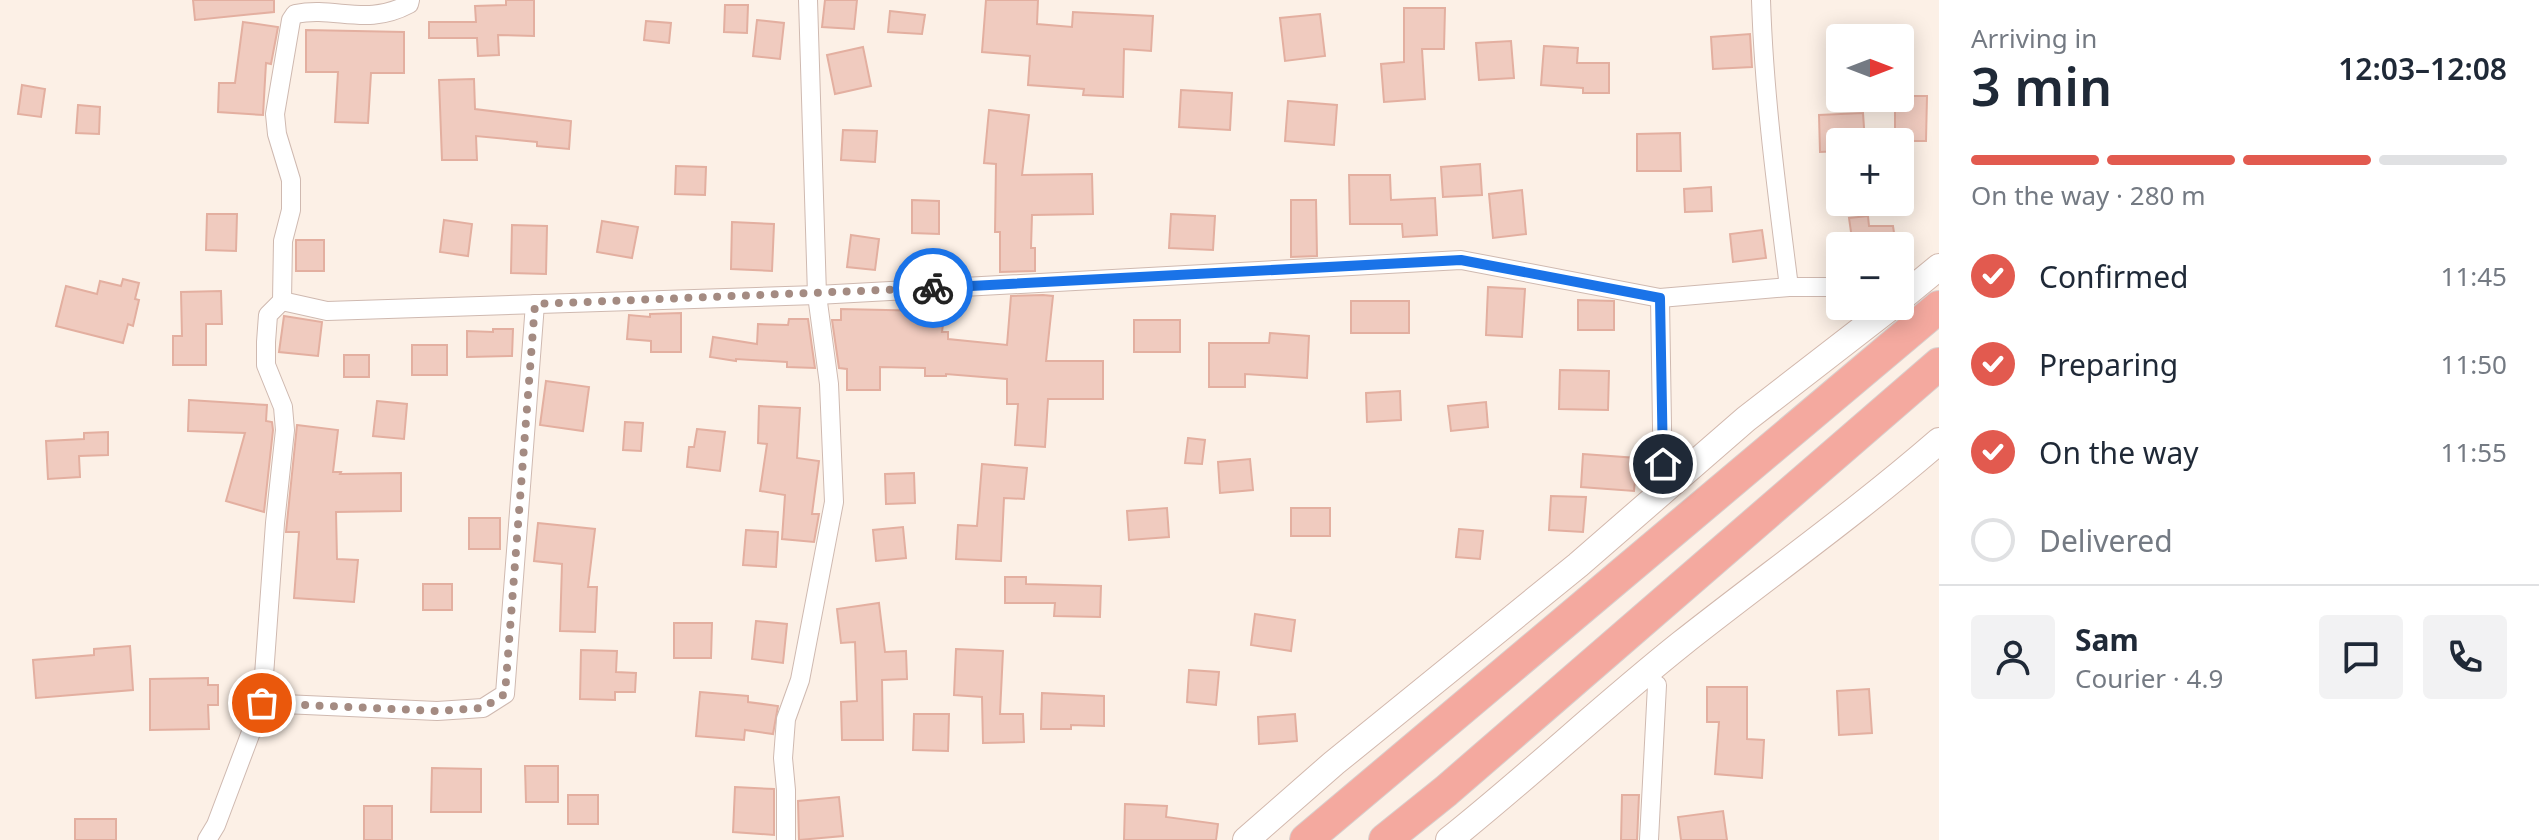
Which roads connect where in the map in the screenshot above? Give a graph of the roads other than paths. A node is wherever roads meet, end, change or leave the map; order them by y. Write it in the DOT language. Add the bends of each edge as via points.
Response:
graph roads {
  1 [pos="410,0"];
  2 [pos="808,0"];
  3 [pos="1761,0"];
  4 [pos="1939,267"];
  5 [pos="1789,287"];
  6 [pos="1826,287"];
  7 [pos="1914,294"];
  8 [pos="817,295"];
  9 [pos="1660,298"];
  10 [pos="282,301"];
  11 [pos="535,304"];
  12 [pos="1874,320"];
  13 [pos="1885,320"];
  14 [pos="1939,364"];
  15 [pos="1939,441"];
  16 [pos="1663,491"];
  17 [pos="1657,685"];
  18 [pos="262,703"];
  19 [pos="207,840"];
  20 [pos="786,840"];
  21 [pos="1246,840"];
  22 [pos="1306,840"];
  23 [pos="1385,840"];
  24 [pos="1449,840"];
  25 [pos="1649,840"];
  1 -- 10 [label="street" via="391,14 306,12 291,20 275,114 291,180"];
  2 -- 8 [label="street"];
  3 -- 5 [label="street"];
  4 -- 7 [label="street"];
  5 -- 6 [label="street"];
  5 -- 9 [label="street"];
  8 -- 9 [label="street" via="1461,260"];
  8 -- 11 [label="street"];
  8 -- 20 [label="street" via="829,384 834,502 803,667 786,719"];
  9 -- 16 [label="street"];
  10 -- 11 [label="street" via="327,311"];
  10 -- 18 [label="street" via="268,315 266,342 266,365 283,407 285,430"];
  11 -- 18 [label="street" via="505,694 483,708 437,711"];
  12 -- 16 [label="street"];
  13 -- 22 [label="highway"];
  14 -- 23 [label="highway"];
  15 -- 24 [label="street" via="1679,647"];
  16 -- 21 [label="street"];
  17 -- 25 [label="street"];
  18 -- 19 [label="street"];
}
